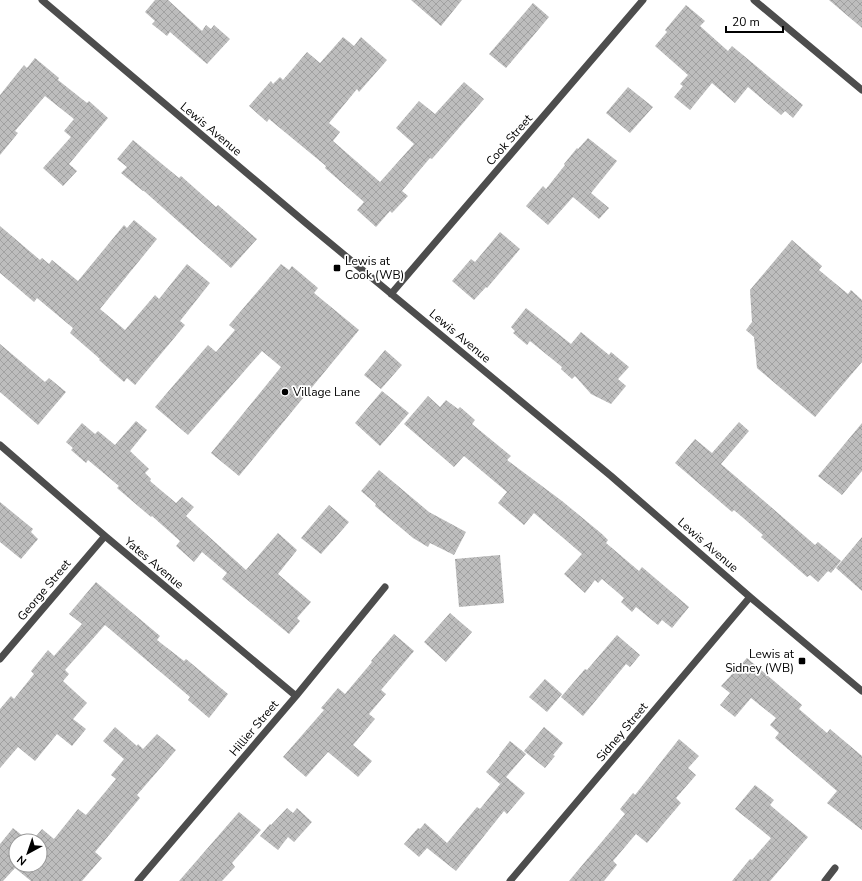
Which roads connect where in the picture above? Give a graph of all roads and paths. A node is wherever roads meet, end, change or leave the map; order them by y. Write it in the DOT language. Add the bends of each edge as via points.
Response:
graph roads {
  1 [pos="42,0"];
  2 [pos="643,0"];
  3 [pos="754,0"];
  4 [pos="862,90"];
  5 [pos="391,294"];
  6 [pos="0,445"];
  7 [pos="105,536"];
  8 [pos="385,587"];
  9 [pos="750,597"];
  10 [pos="0,659"];
  11 [pos="862,691"];
  12 [pos="296,696"];
  13 [pos="836,868"];
  14 [pos="138,881"];
  15 [pos="510,881"];
  16 [pos="825,881"];
  1 -- 5 [label="street, Lewis Avenue"];
  2 -- 5 [label="street, Cook Street"];
  3 -- 4 [label="street"];
  5 -- 9 [label="street, Lewis Avenue" via="611,476"];
  6 -- 7 [label="street, Yates Avenue"];
  7 -- 10 [label="street, George Street"];
  7 -- 12 [label="street, Yates Avenue"];
  8 -- 12 [label="street, Hillier Street"];
  9 -- 11 [label="street, Lewis Avenue"];
  9 -- 15 [label="street, Sidney Street"];
  12 -- 14 [label="street, Hillier Street"];
  13 -- 16 [label="street"];
}
